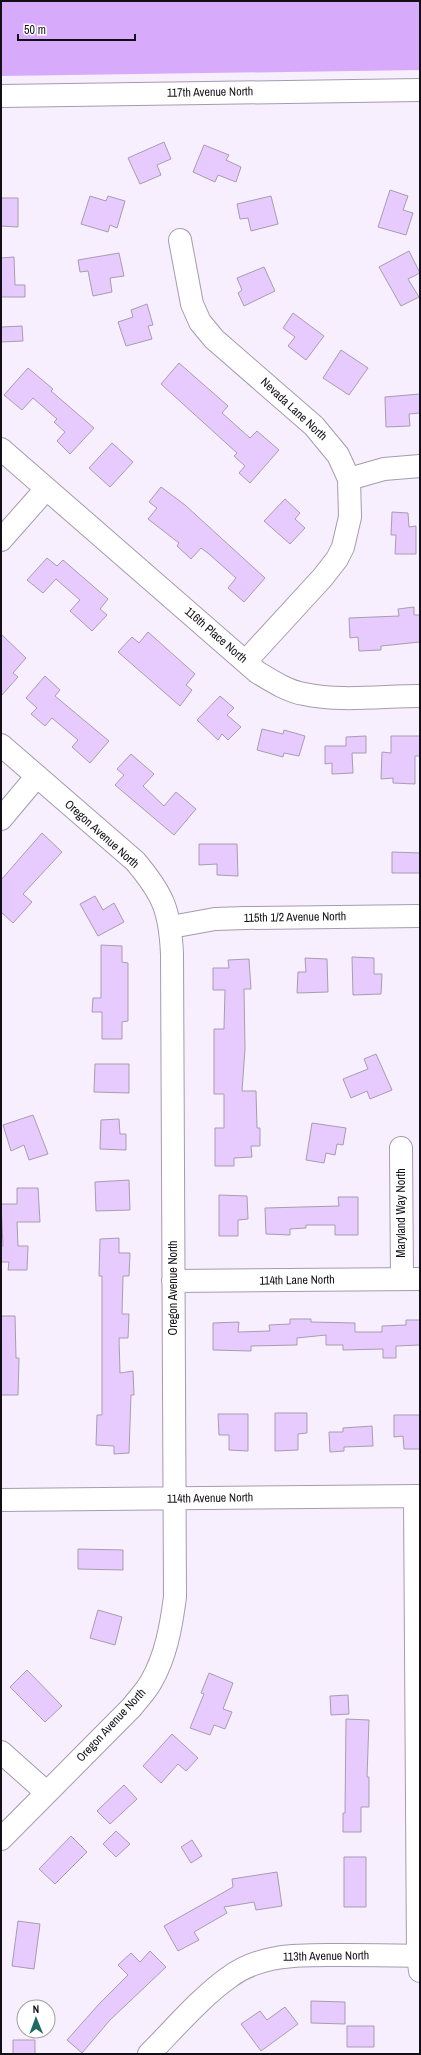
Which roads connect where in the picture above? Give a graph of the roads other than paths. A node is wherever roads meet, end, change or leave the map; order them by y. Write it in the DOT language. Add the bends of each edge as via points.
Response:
graph roads {
  1 [pos="420,90"];
  2 [pos="1,96"];
  3 [pos="180,240"];
  4 [pos="1,449"];
  5 [pos="420,466"];
  6 [pos="349,479"];
  7 [pos="46,489"];
  8 [pos="1,540"];
  9 [pos="246,662"];
  10 [pos="420,696"];
  11 [pos="1,744"];
  12 [pos="37,776"];
  13 [pos="1,819"];
  14 [pos="420,916"];
  15 [pos="171,927"];
  16 [pos="401,1148"];
  17 [pos="411,1279"];
  18 [pos="173,1281"];
  19 [pos="417,1496"];
  20 [pos="174,1498"];
  21 [pos="1,1500"];
  22 [pos="1,1752"];
  23 [pos="46,1792"];
  24 [pos="1,1839"];
  25 [pos="419,1964"];
  26 [pos="149,2054"];
  1 -- 2 [label="street, 117th Avenue North"];
  3 -- 6 [label="street, Nevada Lane North" via="192,304 200,322 214,339 314,426 338,455"];
  4 -- 7 [label="street"];
  5 -- 6 [label="street" via="384,469"];
  6 -- 9 [label="street, Nevada Lane North" via="350,517 343,547 337,559"];
  7 -- 8 [label="street"];
  7 -- 9 [label="street, 116th Place North"];
  9 -- 10 [label="street, 116th Place North" via="277,685 303,694 328,697"];
  11 -- 12 [label="street, Oregon Avenue North"];
  12 -- 13 [label="street"];
  12 -- 15 [label="street, Oregon Avenue North" via="135,861 152,882 169,917"];
  14 -- 15 [label="street, 115th 1/2 Avenue North" via="215,919"];
  15 -- 18 [label="street, Oregon Avenue North"];
  16 -- 17 [label="street, Maryland Way North"];
  17 -- 18 [label="street, 114th Lane North"];
  18 -- 20 [label="street, Oregon Avenue North"];
  19 -- 20 [label="street, 114th Avenue North"];
  19 -- 25 [label="street"];
  20 -- 21 [label="street, 114th Avenue North"];
  20 -- 23 [label="street, Oregon Avenue North" via="175,1597 171,1627 163,1656 151,1683 132,1706"];
  22 -- 23 [label="street"];
  23 -- 24 [label="street, Oregon Avenue North"];
  25 -- 26 [label="street, 113th Avenue North" via="298,1955 274,1957 228,1977"];
}
